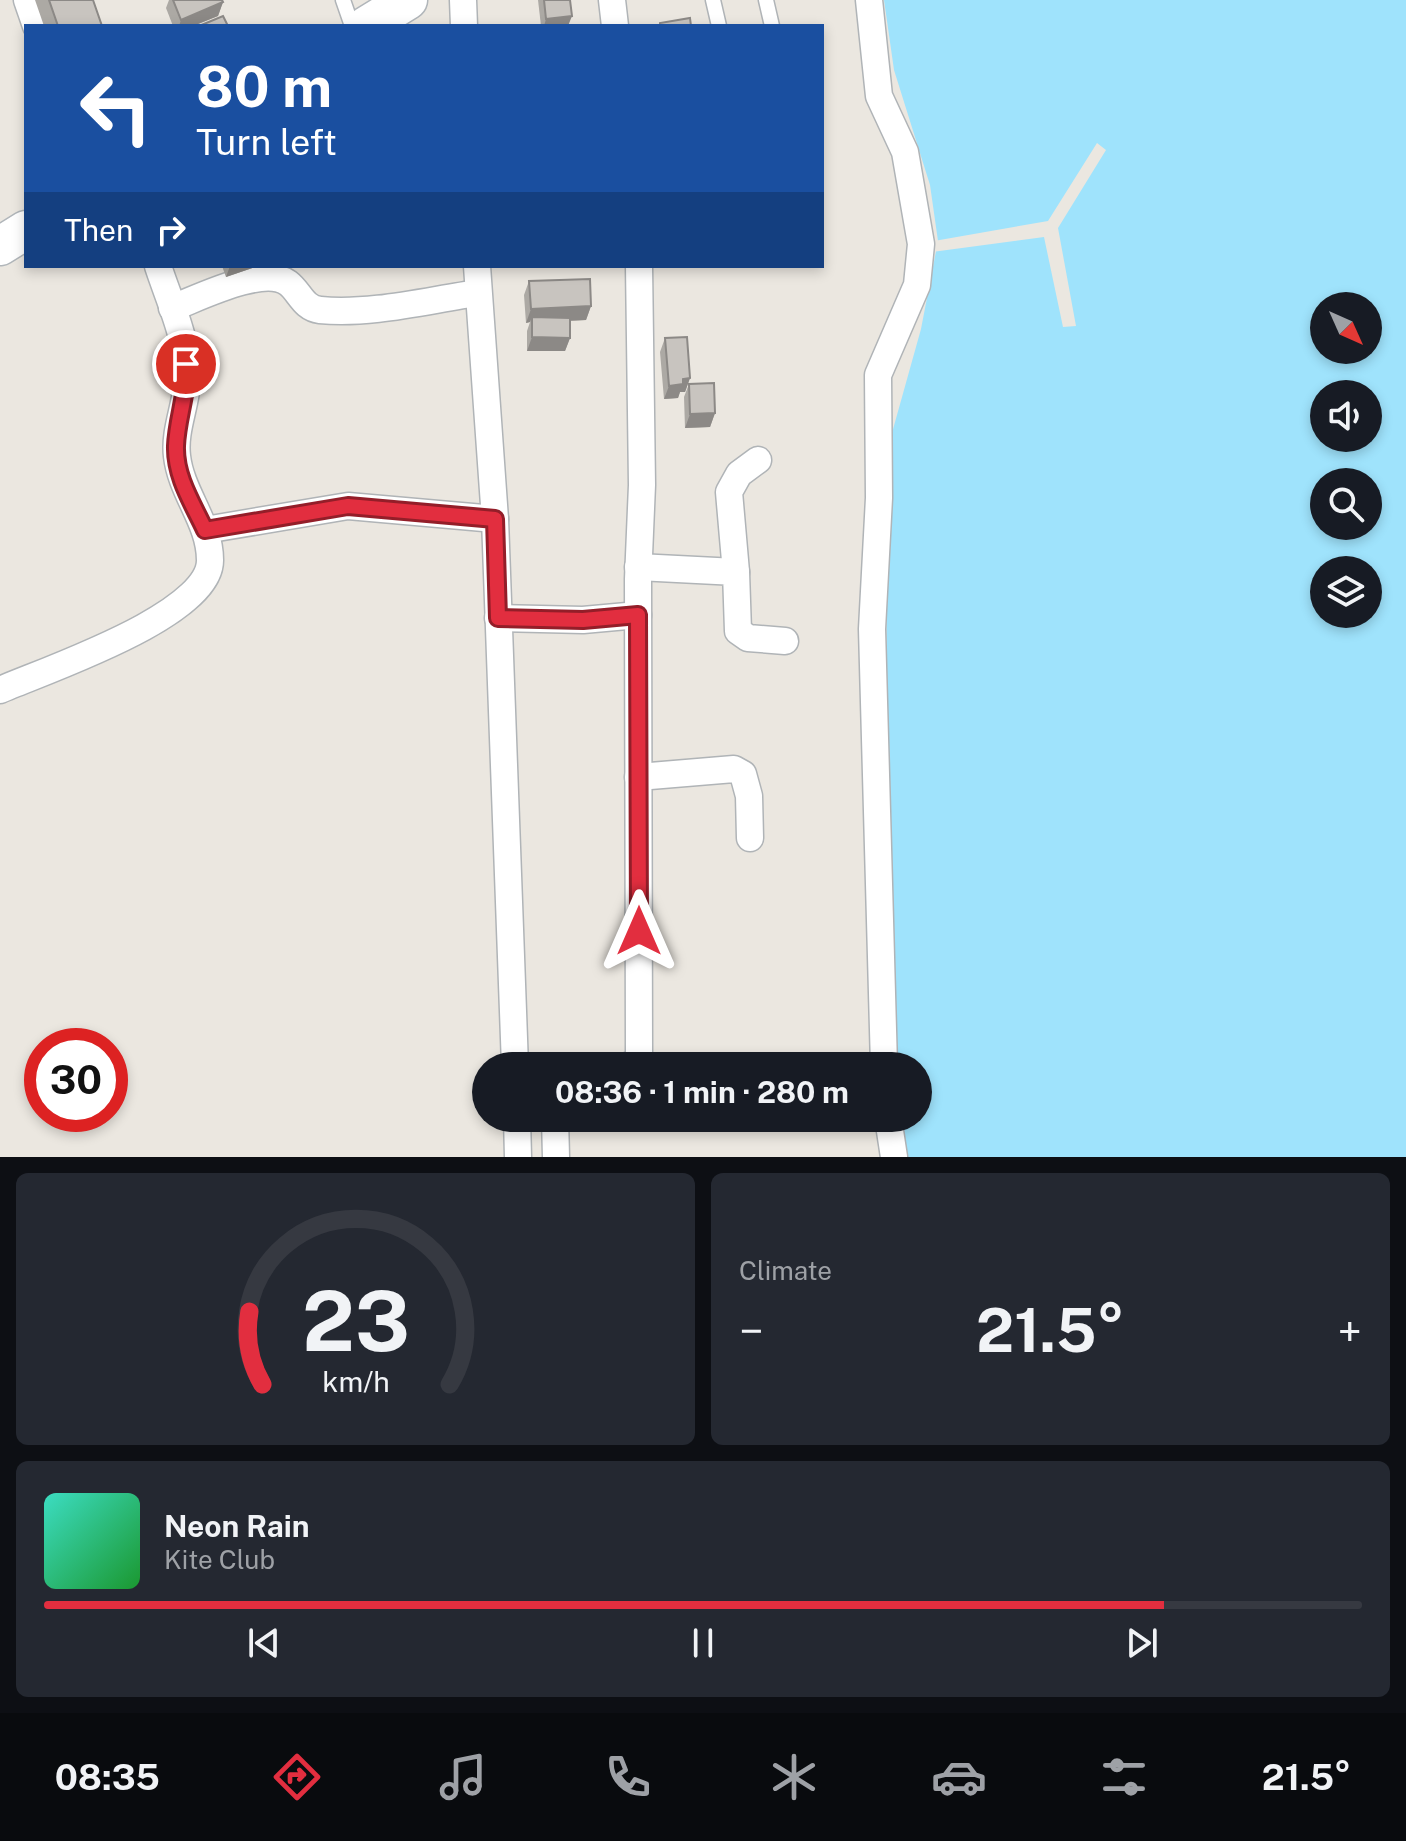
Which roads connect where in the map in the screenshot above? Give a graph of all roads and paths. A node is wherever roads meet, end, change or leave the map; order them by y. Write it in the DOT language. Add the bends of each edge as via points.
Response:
graph roads {
  1 [pos="27,0"];
  2 [pos="343,0"];
  3 [pos="408,0"];
  4 [pos="463,0"];
  5 [pos="612,0"];
  6 [pos="713,0"];
  7 [pos="766,0"];
  8 [pos="869,0"];
  9 [pos="35,24"];
  10 [pos="351,24"];
  11 [pos="369,24"];
  12 [pos="464,24"];
  13 [pos="615,24"];
  14 [pos="719,24"];
  15 [pos="772,24"];
  16 [pos="24,231"];
  17 [pos="0,246"];
  18 [pos="159,268"];
  19 [pos="477,268"];
  20 [pos="639,268"];
  21 [pos="478,293"];
  22 [pos="172,308"];
  23 [pos="758,460"];
  24 [pos="495,519"];
  25 [pos="205,530"];
  26 [pos="638,567"];
  27 [pos="736,572"];
  28 [pos="638,615"];
  29 [pos="512,618"];
  30 [pos="785,641"];
  31 [pos="0,690"];
  32 [pos="638,777"];
  33 [pos="750,838"];
  34 [pos="515,1052"];
  35 [pos="639,1052"];
  36 [pos="884,1052"];
  37 [pos="517,1132"];
  38 [pos="555,1132"];
  39 [pos="890,1132"];
  40 [pos="518,1157"];
  41 [pos="556,1157"];
  42 [pos="894,1157"];
  1 -- 9 [label="street"];
  2 -- 10 [label="lane"];
  3 -- 11 [label="street"];
  4 -- 12 [label="street"];
  5 -- 13 [label="street"];
  6 -- 14 [label="lane"];
  7 -- 15 [label="lane"];
  8 -- 36 [label="street" via="879,96 905,152 921,244 917,285 878,375 872,629"];
  16 -- 17 [label="street"];
  18 -- 22 [label="street"];
  19 -- 21 [label="street"];
  20 -- 26 [label="street"];
  21 -- 22 [label="street" via="317,310 292,285 270,278 245,281"];
  21 -- 24 [label="street"];
  22 -- 25 [label="street" via="187,381 177,435 178,466"];
  23 -- 27 [label="street" via="739,474 729,492"];
  24 -- 25 [label="street" via="348,506"];
  24 -- 29 [label="street"];
  25 -- 31 [label="street" via="207,578 182,605 155,623"];
  26 -- 27 [label="street"];
  26 -- 28 [label="street"];
  27 -- 30 [label="street" via="738,631 748,638"];
  28 -- 29 [label="street"];
  28 -- 32 [label="street"];
  29 -- 34 [label="street"];
  32 -- 33 [label="street" via="734,769 743,774 749,796"];
  32 -- 35 [label="street"];
  37 -- 40 [label="street"];
  38 -- 41 [label="street"];
  39 -- 42 [label="street"];
}
